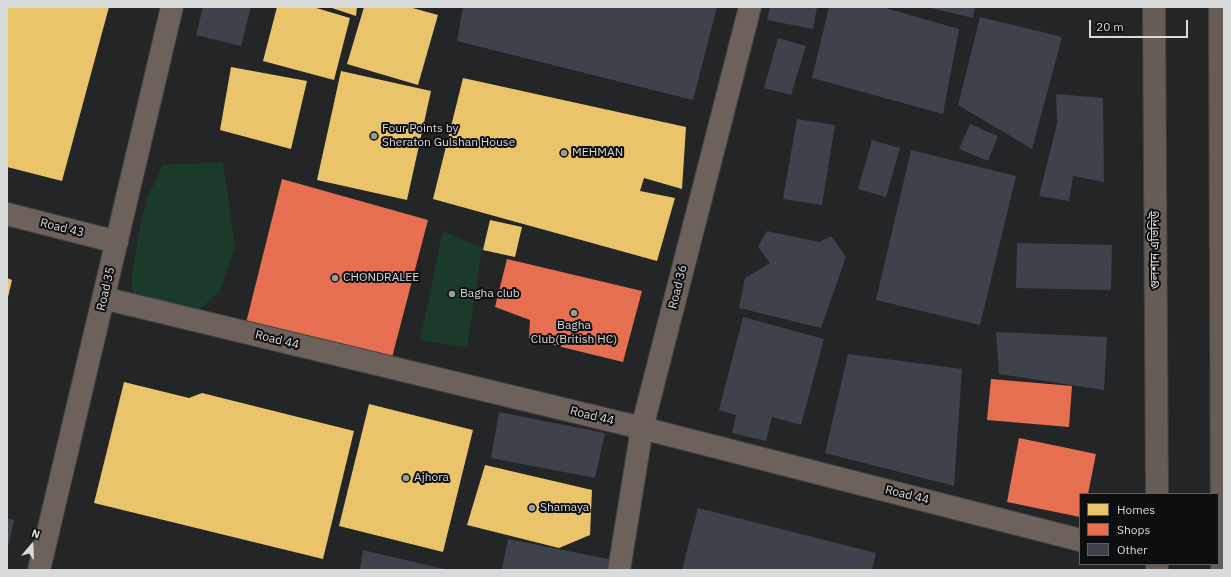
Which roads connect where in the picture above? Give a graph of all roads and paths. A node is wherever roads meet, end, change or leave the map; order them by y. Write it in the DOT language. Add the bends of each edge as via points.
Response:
graph roads {
  1 [pos="172,7"];
  2 [pos="750,7"];
  3 [pos="1154,7"];
  4 [pos="1220,7"];
  5 [pos="7,214"];
  6 [pos="116,242"];
  7 [pos="103,298"];
  8 [pos="1223,426"];
  9 [pos="642,428"];
  10 [pos="1157,493"];
  11 [pos="1079,540"];
  12 [pos="39,570"];
  13 [pos="619,570"];
  14 [pos="1222,570"];
  1 -- 6 [label="street, Road 35"];
  2 -- 9 [label="street, Road 36"];
  3 -- 10 [label="main road, গুলশান এভিনিউ"];
  4 -- 8 [label="main road"];
  5 -- 6 [label="street, Road 43"];
  6 -- 7 [label="street, Road 35"];
  7 -- 9 [label="street, Road 44"];
  7 -- 12 [label="street, Road 35"];
  8 -- 14 [label="main road"];
  9 -- 11 [label="street, Road 44"];
  9 -- 13 [label="street, Road 36"];
}
